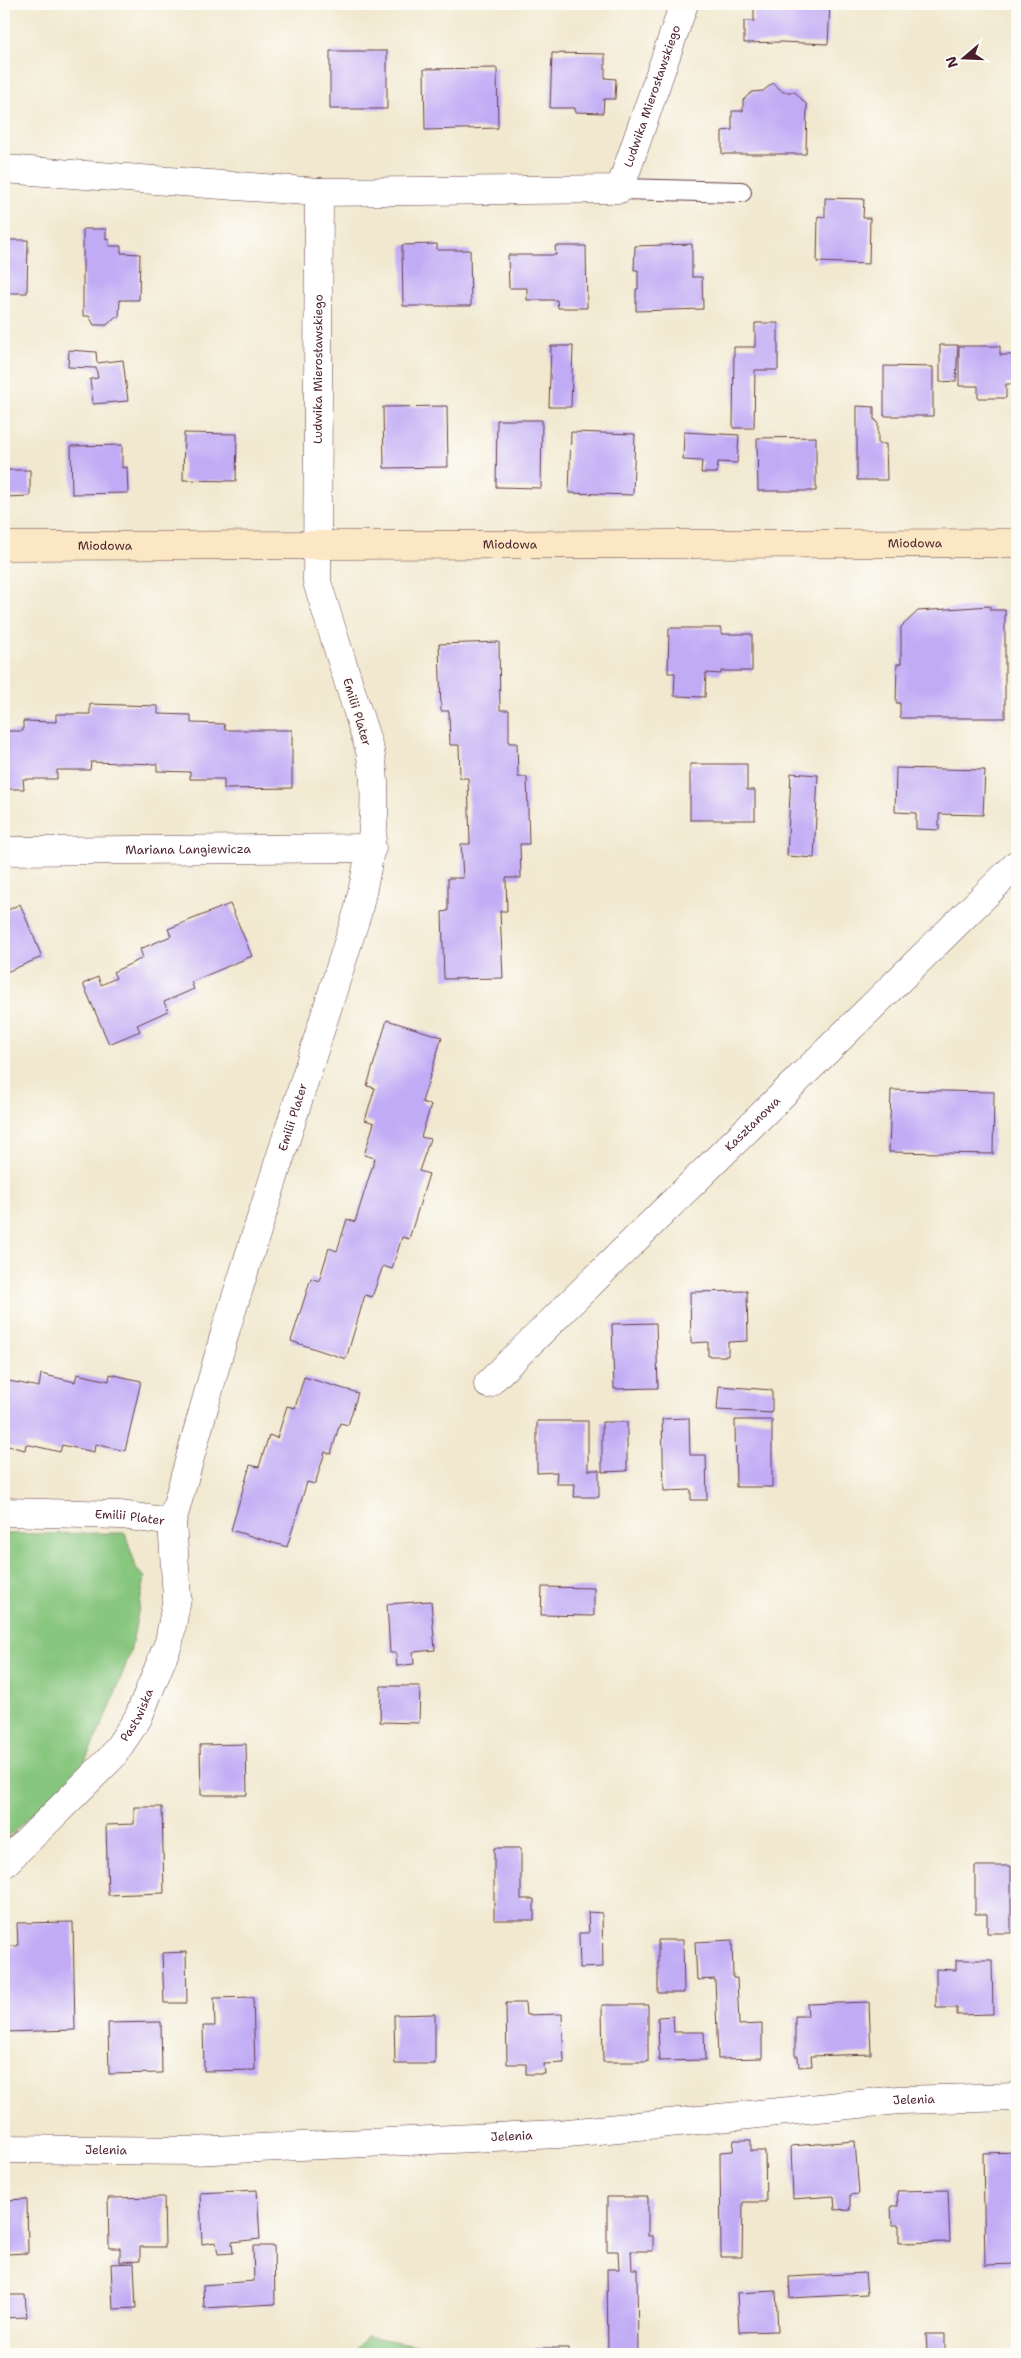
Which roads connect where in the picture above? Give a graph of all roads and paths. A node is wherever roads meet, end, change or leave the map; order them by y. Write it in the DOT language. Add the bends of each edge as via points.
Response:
graph roads {
  1 [pos="684,4"];
  2 [pos="4,169"];
  3 [pos="620,190"];
  4 [pos="319,192"];
  5 [pos="741,192"];
  6 [pos="1017,543"];
  7 [pos="4,546"];
  8 [pos="319,546"];
  9 [pos="372,848"];
  10 [pos="4,851"];
  11 [pos="1017,864"];
  12 [pos="488,1384"];
  13 [pos="4,1512"];
  14 [pos="172,1522"];
  15 [pos="4,1864"];
  16 [pos="1017,2097"];
  17 [pos="4,2149"];
  1 -- 3 [label="street, Ludwika Mierosławskiego"];
  2 -- 4 [label="street"];
  3 -- 4 [label="street"];
  3 -- 5 [label="lane"];
  4 -- 8 [label="street, Ludwika Mierosławskiego"];
  6 -- 8 [label="street, Miodowa"];
  7 -- 8 [label="street, Miodowa"];
  8 -- 9 [label="street, Emilii Plater" via="317,582 375,776"];
  9 -- 10 [label="street, Mariana Langiewicza"];
  9 -- 14 [label="street, Emilii Plater" via="358,911 226,1329"];
  11 -- 12 [label="street, Kasztanowa"];
  13 -- 14 [label="street, Emilii Plater" via="120,1515"];
  14 -- 15 [label="street, Pastwiska" via="178,1598 169,1642 138,1718 112,1756"];
  16 -- 17 [label="street, Jelenia" via="899,2100 558,2134 192,2151"];
}
